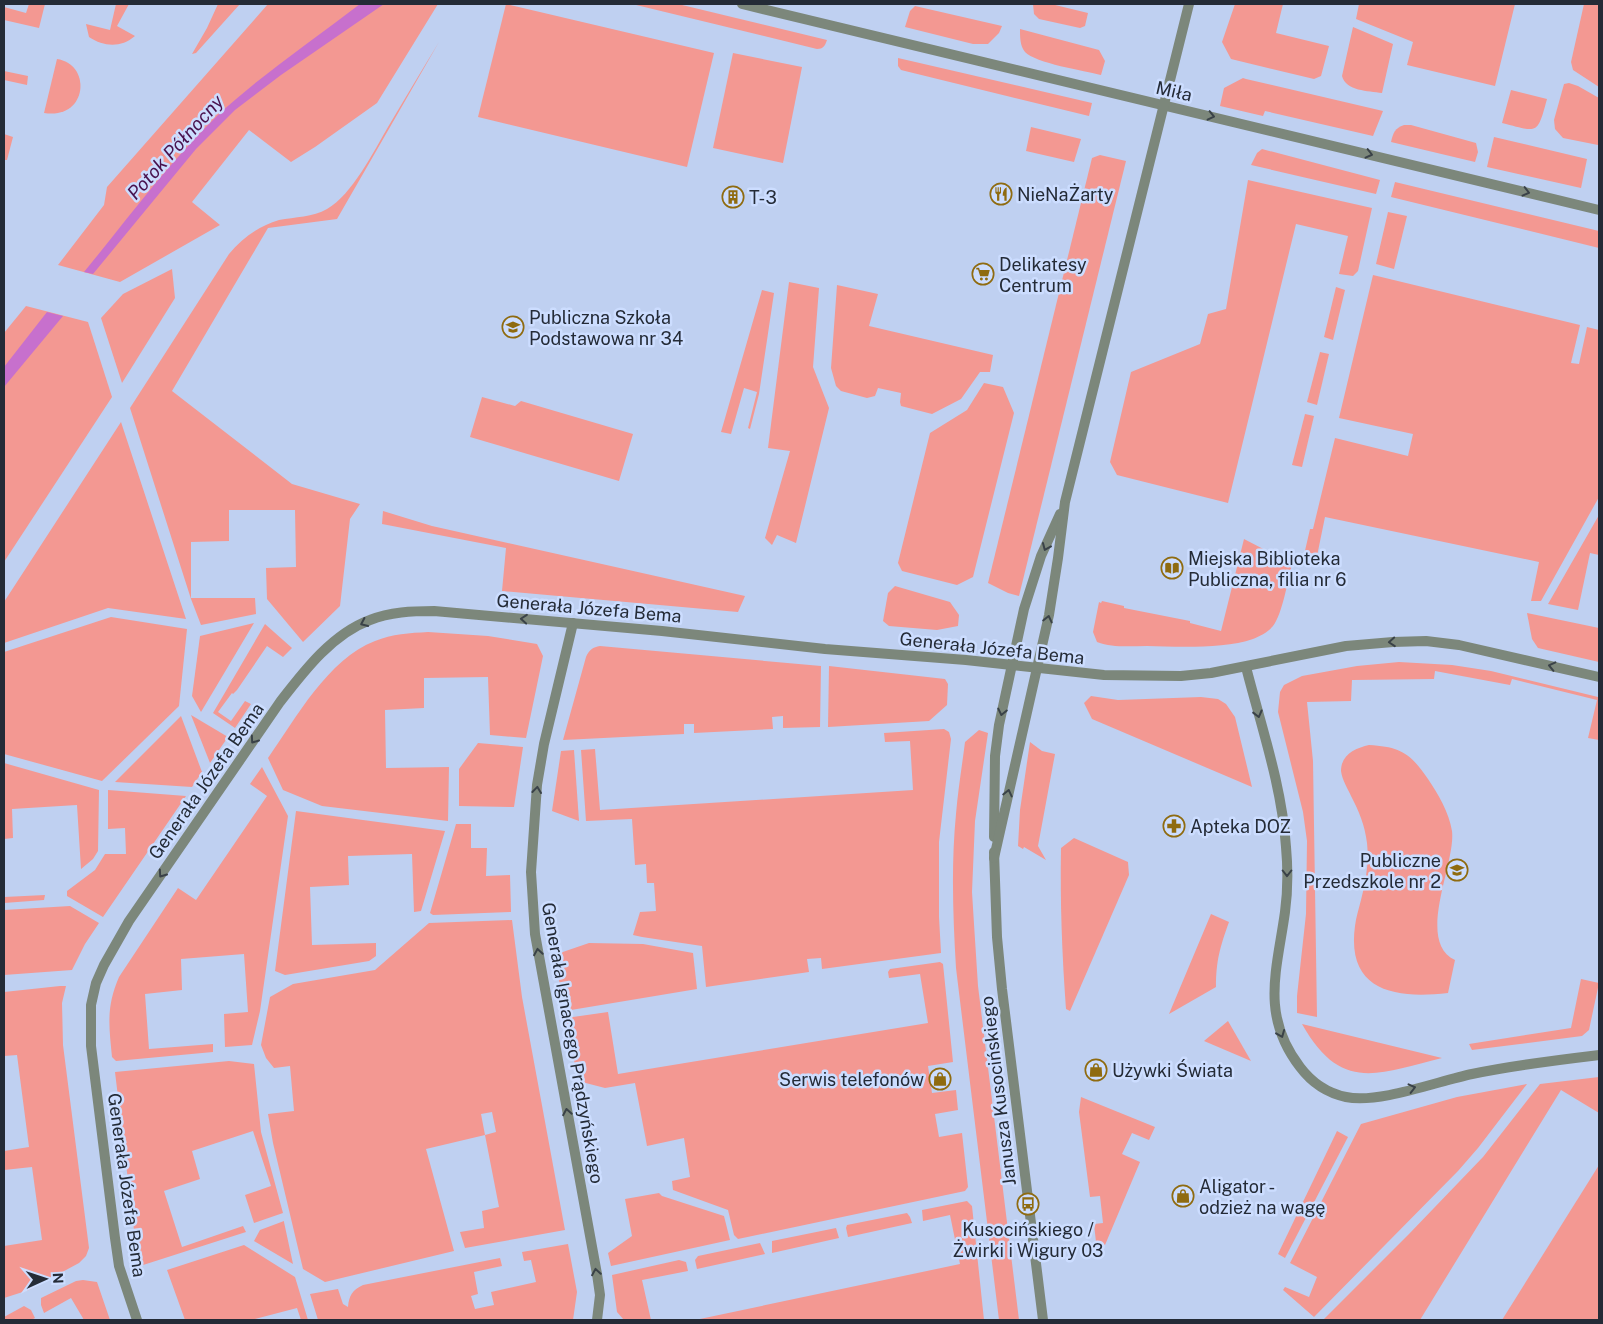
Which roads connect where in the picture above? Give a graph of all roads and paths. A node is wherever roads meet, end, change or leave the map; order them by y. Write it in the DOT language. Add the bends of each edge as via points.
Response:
graph roads {
  1 [pos="742,4"];
  2 [pos="1189,4"];
  3 [pos="1163,105"];
  4 [pos="1599,210"];
  5 [pos="1065,502"];
  6 [pos="573,623"];
  7 [pos="1011,664"];
  8 [pos="1036,667"];
  9 [pos="1246,667"];
  10 [pos="1599,677"];
  11 [pos="994,858"];
  12 [pos="1599,1054"];
  13 [pos="137,1320"];
  14 [pos="597,1320"];
  15 [pos="1043,1320"];
  1 -- 3 [label="street, Miła"];
  2 -- 3 [label="street, Janusza Kusocińskiego"];
  3 -- 4 [label="street, Miła, one-way"];
  3 -- 5 [label="street, Janusza Kusocińskiego"];
  5 -- 7 [label="street, Janusza Kusocińskiego, one-way" via="1024,609"];
  8 -- 5 [label="street, Janusza Kusocińskiego, one-way" via="1050,605"];
  6 -- 7 [label="street, Generała Józefa Bema"];
  6 -- 13 [label="street, Generała Józefa Bema, one-way" via="410,611 368,620 349,631 321,654 280,702 129,921 96,983 90,1024 119,1266"];
  14 -- 6 [label="street, Generała Ignacego Prądzyńskiego, one-way" via="600,1295 597,1274 537,943 531,872 540,769"];
  7 -- 8 [label="street, Generała Józefa Bema"];
  7 -- 11 [label="street, Janusza Kusocińskiego, one-way" via="995,756"];
  8 -- 9 [label="street, Generała Józefa Bema" via="1084,673 1181,676"];
  11 -- 8 [label="street, Janusza Kusocińskiego, one-way"];
  10 -- 9 [label="street, Generała Józefa Bema, one-way" via="1459,645 1426,641 1346,646"];
  9 -- 12 [label="street, one-way" via="1278,791 1286,847 1287,895 1274,1005 1277,1023 1290,1054 1305,1073 1322,1089 1346,1097 1378,1097 1473,1074"];
  11 -- 15 [label="street, Janusza Kusocińskiego" via="1002,989"];
}
